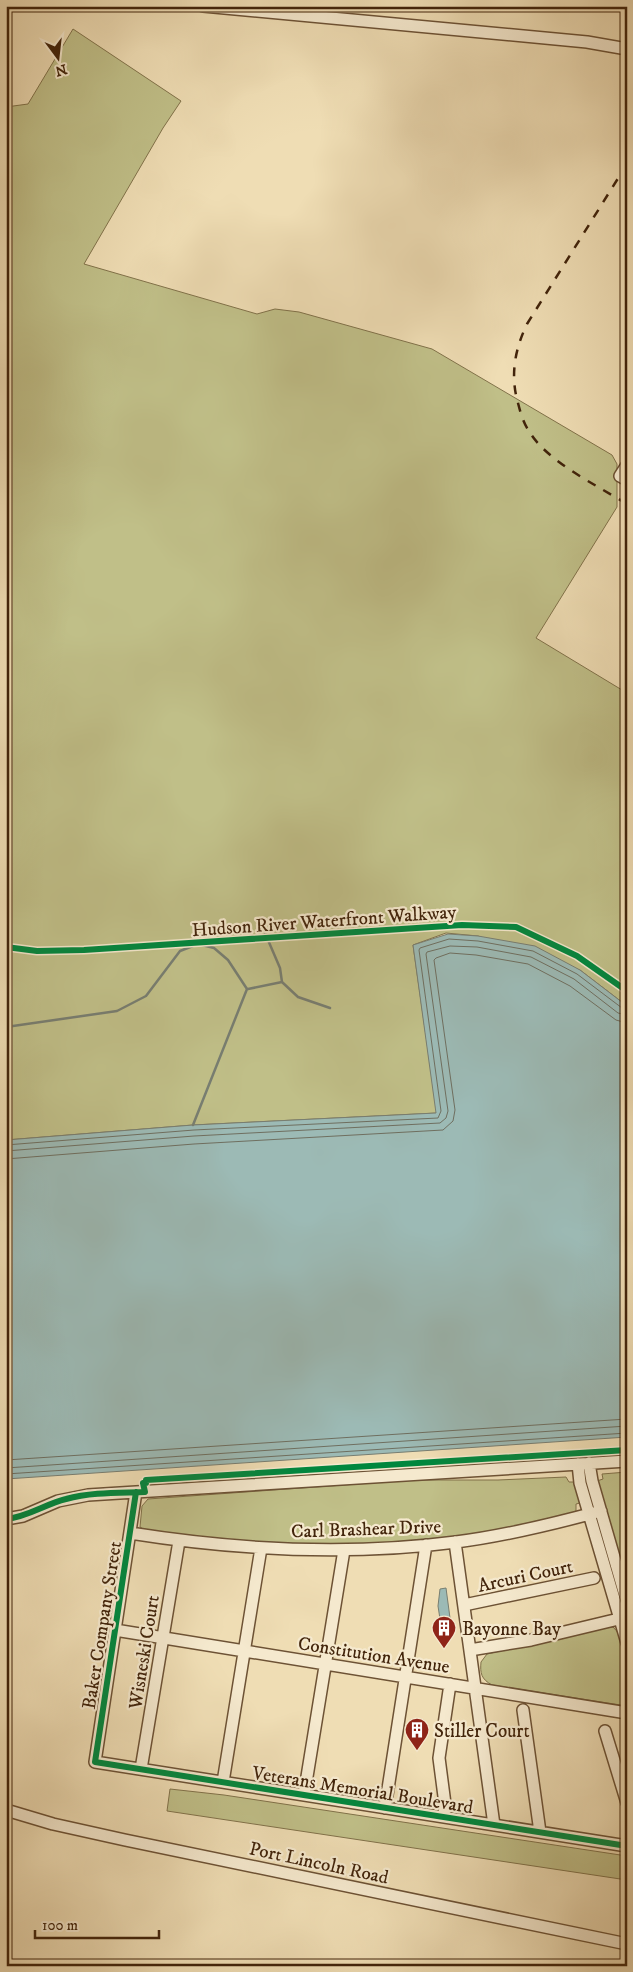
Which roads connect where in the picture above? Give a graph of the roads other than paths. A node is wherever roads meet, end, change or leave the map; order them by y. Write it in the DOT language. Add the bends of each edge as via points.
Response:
graph roads {
  1 [pos="203,6"];
  2 [pos="627,49"];
  3 [pos="627,466"];
  4 [pos="624,478"];
  5 [pos="627,1461"];
  6 [pos="583,1464"];
  7 [pos="136,1492"];
  8 [pos="595,1512"];
  9 [pos="6,1519"];
  10 [pos="130,1533"];
  11 [pos="179,1540"];
  12 [pos="455,1542"];
  13 [pos="426,1545"];
  14 [pos="261,1548"];
  15 [pos="344,1550"];
  16 [pos="594,1578"];
  17 [pos="627,1602"];
  18 [pos="464,1605"];
  19 [pos="623,1618"];
  20 [pos="115,1630"];
  21 [pos="163,1638"];
  22 [pos="627,1643"];
  23 [pos="470,1650"];
  24 [pos="244,1651"];
  25 [pos="325,1664"];
  26 [pos="406,1677"];
  27 [pos="450,1684"];
  28 [pos="475,1688"];
  29 [pos="523,1710"];
  30 [pos="627,1713"];
  31 [pos="605,1731"];
  32 [pos="95,1762"];
  33 [pos="141,1769"];
  34 [pos="224,1782"];
  35 [pos="304,1795"];
  36 [pos="627,1804"];
  37 [pos="386,1808"];
  38 [pos="6,1810"];
  39 [pos="444,1817"];
  40 [pos="494,1825"];
  41 [pos="540,1832"];
  42 [pos="627,1846"];
  43 [pos="627,1944"];
  1 -- 2 [label="street" via="587,42"];
  3 -- 4 [label="street"];
  5 -- 6 [label="street"];
  6 -- 7 [label="street"];
  6 -- 8 [label="street"];
  7 -- 9 [label="street" via="73,1497"];
  7 -- 10 [label="street, Baker Company Street"];
  8 -- 12 [label="street, Carl Brashear Drive" via="514,1532"];
  8 -- 17 [label="street"];
  8 -- 19 [label="street"];
  10 -- 11 [label="street, Carl Brashear Drive"];
  10 -- 20 [label="street, Baker Company Street"];
  11 -- 14 [label="street, Carl Brashear Drive"];
  11 -- 21 [label="street, Wisneski Court"];
  12 -- 13 [label="street, Carl Brashear Drive"];
  12 -- 18 [label="street"];
  13 -- 15 [label="street, Carl Brashear Drive"];
  13 -- 26 [label="street"];
  14 -- 15 [label="street, Carl Brashear Drive"];
  14 -- 24 [label="street"];
  15 -- 25 [label="street"];
  16 -- 18 [label="street, Arcuri Court"];
  18 -- 23 [label="street"];
  19 -- 22 [label="street"];
  19 -- 23 [label="street" via="531,1640"];
  20 -- 21 [label="street, Constitution Avenue"];
  20 -- 32 [label="street, Baker Company Street"];
  21 -- 24 [label="street, Constitution Avenue"];
  21 -- 33 [label="street, Wisneski Court"];
  23 -- 28 [label="street"];
  24 -- 25 [label="street, Constitution Avenue"];
  24 -- 34 [label="street"];
  25 -- 26 [label="street, Constitution Avenue"];
  25 -- 35 [label="street"];
  26 -- 27 [label="street, Constitution Avenue"];
  26 -- 37 [label="street"];
  27 -- 28 [label="street, Constitution Avenue"];
  27 -- 39 [label="street" via="439,1759"];
  28 -- 30 [label="street, Constitution Avenue"];
  28 -- 40 [label="street"];
  29 -- 41 [label="street"];
  31 -- 36 [label="street"];
  32 -- 33 [label="street, Veterans Memorial Boulevard"];
  33 -- 34 [label="street, Veterans Memorial Boulevard"];
  34 -- 35 [label="street, Veterans Memorial Boulevard"];
  35 -- 37 [label="street, Veterans Memorial Boulevard"];
  37 -- 39 [label="street, Veterans Memorial Boulevard"];
  38 -- 43 [label="street, Port Lincoln Road" via="125,1840"];
  39 -- 40 [label="street, Veterans Memorial Boulevard"];
  40 -- 41 [label="street, Veterans Memorial Boulevard"];
  41 -- 42 [label="street, Veterans Memorial Boulevard"];
}
